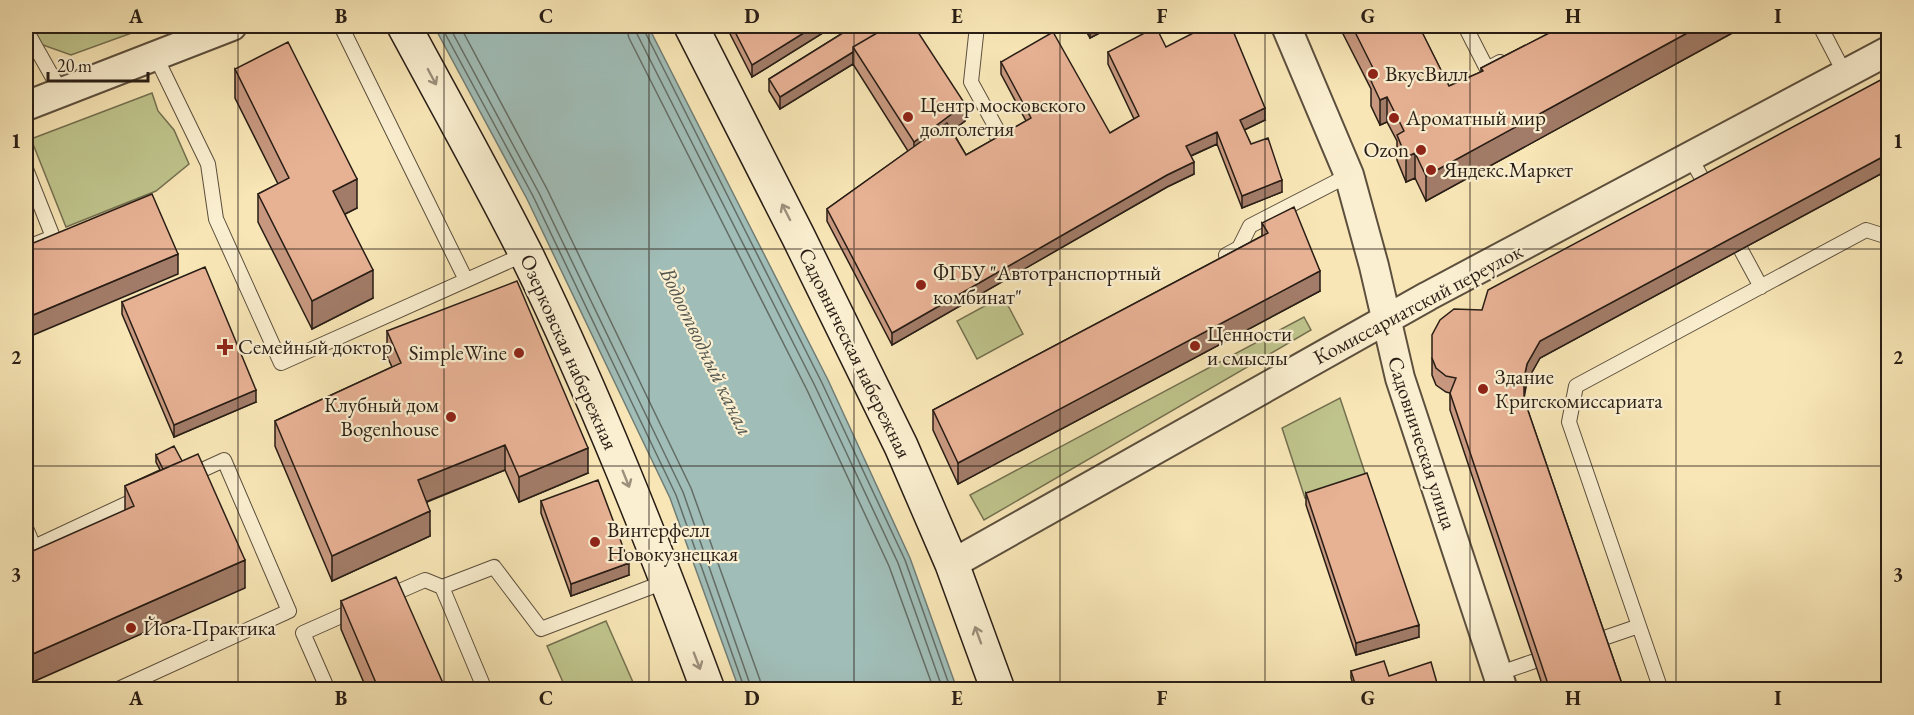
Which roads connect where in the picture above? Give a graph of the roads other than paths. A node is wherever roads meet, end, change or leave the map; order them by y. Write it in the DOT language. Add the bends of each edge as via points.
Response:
graph roads {
  1 [pos="232,26"];
  2 [pos="341,26"];
  3 [pos="404,26"];
  4 [pos="691,26"];
  5 [pos="977,26"];
  6 [pos="1286,26"];
  7 [pos="1465,26"];
  8 [pos="1820,26"];
  9 [pos="26,30"];
  10 [pos="1888,51"];
  11 [pos="155,55"];
  12 [pos="1509,58"];
  13 [pos="1845,74"];
  14 [pos="60,92"];
  15 [pos="26,106"];
  16 [pos="996,135"];
  17 [pos="1690,157"];
  18 [pos="26,169"];
  19 [pos="1349,175"];
  20 [pos="1708,189"];
  21 [pos="1888,237"];
  22 [pos="26,248"];
  23 [pos="1741,250"];
  24 [pos="525,254"];
  25 [pos="1219,259"];
  26 [pos="466,280"];
  27 [pos="1761,287"];
  28 [pos="1385,320"];
  29 [pos="172,483"];
  30 [pos="151,493"];
  31 [pos="26,528"];
  32 [pos="951,564"];
  33 [pos="667,581"];
  34 [pos="442,587"];
  35 [pos="1639,626"];
  36 [pos="1601,639"];
  37 [pos="1535,661"];
  38 [pos="1500,682"];
  39 [pos="116,690"];
  40 [pos="328,690"];
  41 [pos="485,690"];
  42 [pos="708,690"];
  43 [pos="998,690"];
  44 [pos="1661,690"];
  1 -- 11 [label="street"];
  2 -- 26 [label="lane"];
  3 -- 24 [label="street, Озерковская набережная, one-way"];
  32 -- 4 [label="street, Садовническая набережная, one-way" via="901,446"];
  5 -- 16 [label="lane" via="971,82 999,133"];
  6 -- 19 [label="street, Садовническая улица"];
  7 -- 12 [label="lane" via="1487,69"];
  8 -- 13 [label="lane"];
  9 -- 14 [label="lane"];
  10 -- 13 [label="street, Комиссариатский переулок"];
  11 -- 14 [label="street"];
  11 -- 26 [label="lane" via="208,164 216,219 281,363"];
  13 -- 17 [label="street, Комиссариатский переулок"];
  14 -- 15 [label="street"];
  17 -- 20 [label="lane"];
  17 -- 28 [label="street, Комиссариатский переулок"];
  18 -- 22 [label="lane" via="53,237"];
  19 -- 25 [label="lane" via="1250,226 1239,248"];
  19 -- 28 [label="street, Садовническая улица"];
  21 -- 27 [label="lane" via="1866,230"];
  23 -- 27 [label="lane"];
  24 -- 26 [label="lane"];
  24 -- 33 [label="street, Озерковская набережная, one-way" via="597,408"];
  27 -- 35 [label="lane" via="1576,386 1569,422"];
  28 -- 32 [label="street, Комиссариатский переулок"];
  28 -- 38 [label="street, Садовническая улица" via="1400,378"];
  29 -- 39 [label="lane" via="224,459 289,611"];
  30 -- 31 [label="lane" via="34,547"];
  43 -- 32 [label="street, Садовническая набережная, one-way"];
  33 -- 34 [label="lane" via="541,630 494,567"];
  33 -- 42 [label="street, Озерковская набережная, one-way"];
  34 -- 40 [label="lane" via="425,580 303,633"];
  34 -- 41 [label="lane"];
  35 -- 36 [label="lane"];
  35 -- 44 [label="lane"];
  37 -- 38 [label="lane"];
}
